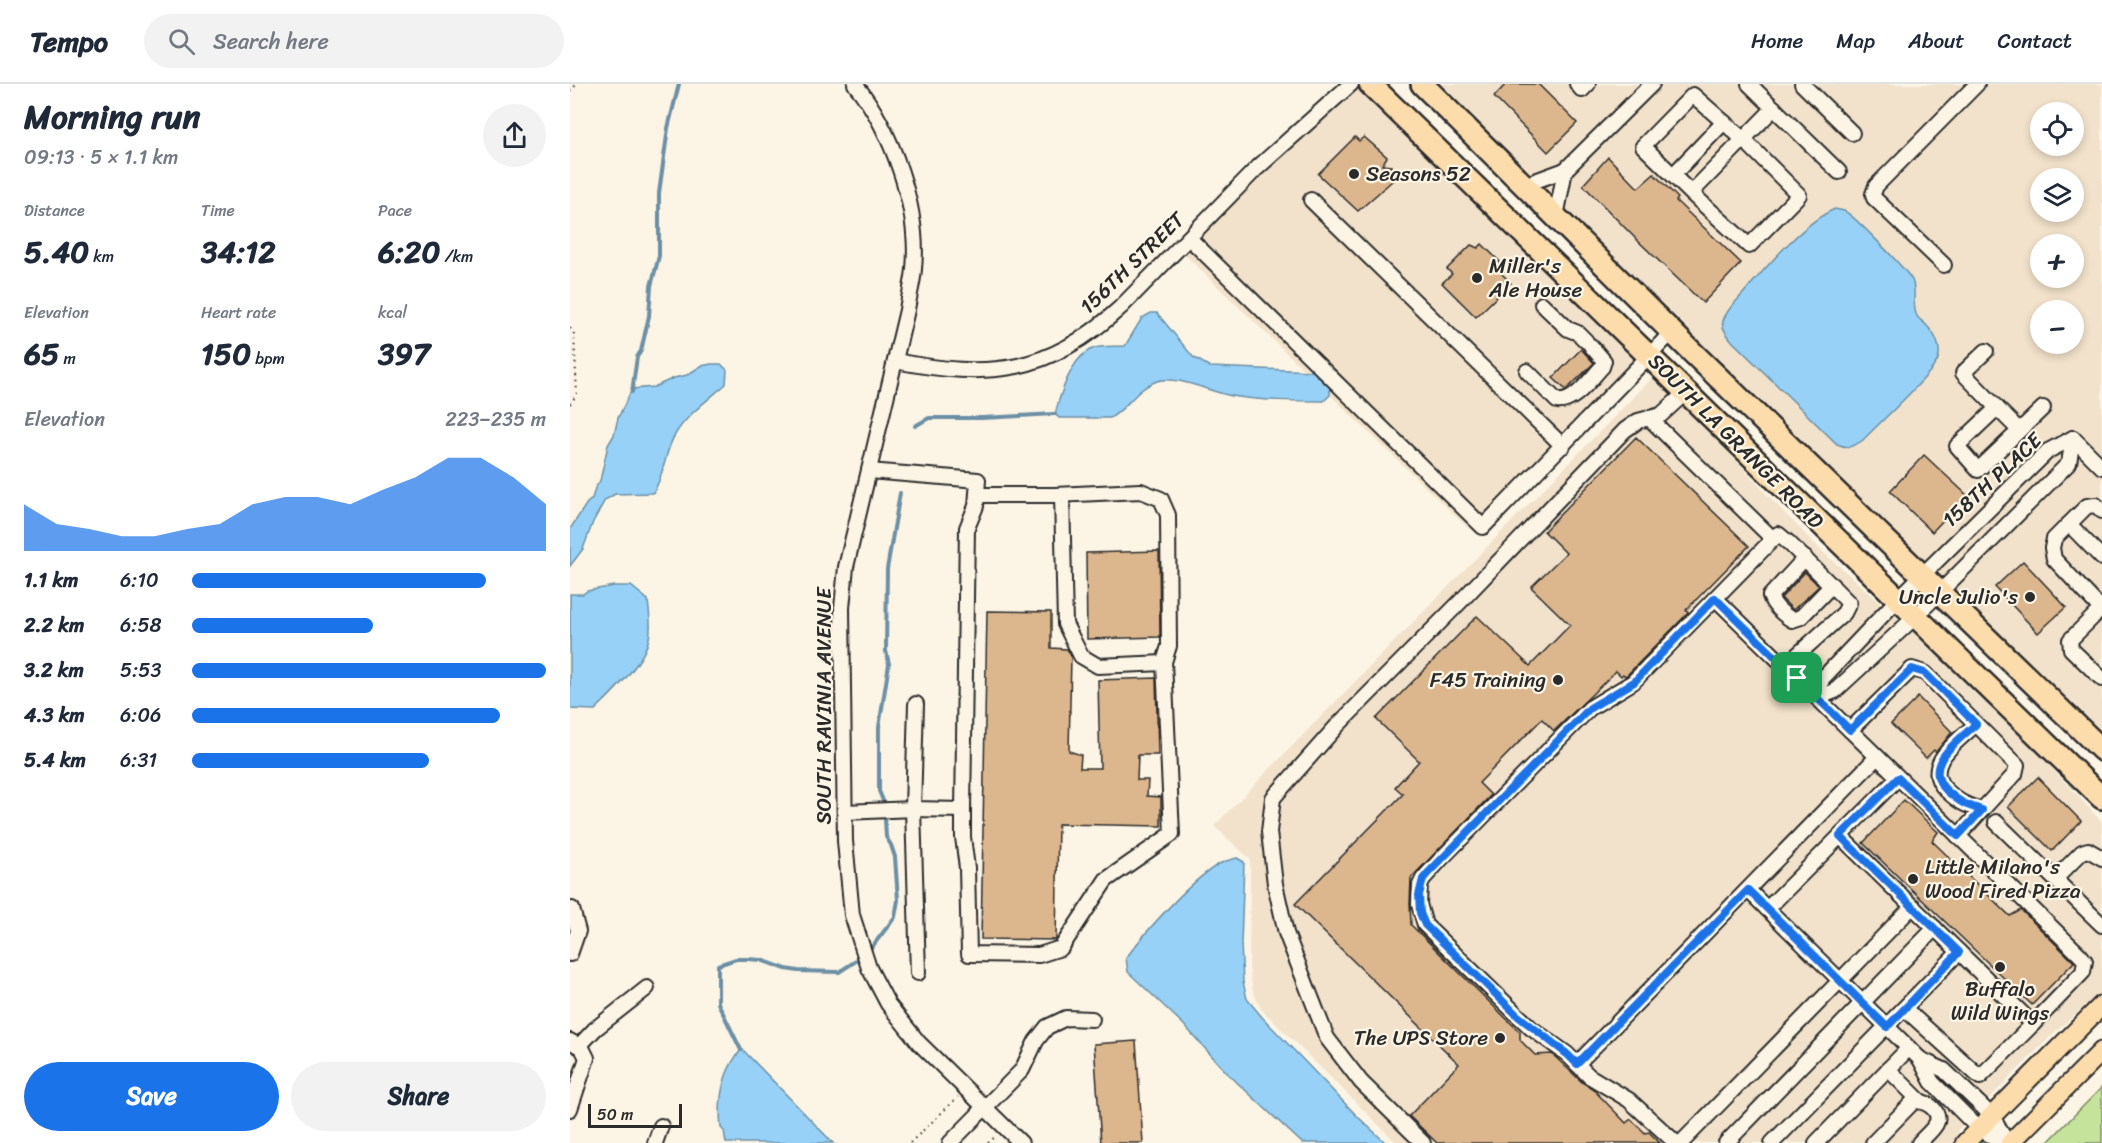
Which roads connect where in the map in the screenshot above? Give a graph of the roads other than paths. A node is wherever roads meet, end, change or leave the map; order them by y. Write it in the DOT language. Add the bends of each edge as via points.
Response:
graph roads {
  1 [pos="855,84"];
  2 [pos="1352,84"];
  3 [pos="1370,84"];
  4 [pos="1422,84"];
  5 [pos="1577,84"];
  6 [pos="1588,84"];
  7 [pos="1652,84"];
  8 [pos="1749,84"];
  9 [pos="1802,84"];
  10 [pos="1977,84"];
  11 [pos="1774,108"];
  12 [pos="1724,122"];
  13 [pos="1852,133"];
  14 [pos="1744,140"];
  15 [pos="1565,170"];
  16 [pos="1839,172"];
  17 [pos="1673,175"];
  18 [pos="1524,185"];
  19 [pos="1691,193"];
  20 [pos="1311,200"];
  21 [pos="1556,217"];
  22 [pos="1188,238"];
  23 [pos="1944,265"];
  24 [pos="1542,304"];
  25 [pos="1672,332"];
  26 [pos="1986,351"];
  27 [pos="1650,355"];
  28 [pos="895,361"];
  29 [pos="1527,371"];
  30 [pos="1686,392"];
  31 [pos="1997,408"];
  32 [pos="2043,408"];
  33 [pos="1649,418"];
  34 [pos="2019,430"];
  35 [pos="2073,438"];
  36 [pos="1563,446"];
  37 [pos="2102,467"];
  38 [pos="869,471"];
  39 [pos="977,495"];
  40 [pos="1062,495"];
  41 [pos="2102,511"];
  42 [pos="2069,524"];
  43 [pos="1773,539"];
  44 [pos="1805,558"];
  45 [pos="2102,558"];
  46 [pos="1923,575"];
  47 [pos="1832,585"];
  48 [pos="1941,592"];
  49 [pos="1715,598"];
  50 [pos="1897,600"];
  51 [pos="2102,608"];
  52 [pos="1915,617"];
  53 [pos="1164,663"];
  54 [pos="1785,666"];
  55 [pos="2102,679"];
  56 [pos="1817,698"];
  57 [pos="916,704"];
  58 [pos="1976,724"];
  59 [pos="1850,730"];
  60 [pos="2102,750"];
  61 [pos="1877,757"];
  62 [pos="1898,778"];
  63 [pos="2102,798"];
  64 [pos="913,809"];
  65 [pos="963,810"];
  66 [pos="1982,810"];
  67 [pos="845,812"];
  68 [pos="1996,822"];
  69 [pos="1840,836"];
  70 [pos="1958,836"];
  71 [pos="2102,858"];
  72 [pos="2055,879"];
  73 [pos="1748,890"];
  74 [pos="1913,906"];
  75 [pos="572,909"];
  76 [pos="1767,909"];
  77 [pos="2102,925"];
  78 [pos="1935,928"];
  79 [pos="1959,952"];
  80 [pos="570,954"];
  81 [pos="918,973"];
  82 [pos="1841,981"];
  83 [pos="647,988"];
  84 [pos="1863,1003"];
  85 [pos="2102,1005"];
  86 [pos="1905,1009"];
  87 [pos="1092,1020"];
  88 [pos="2033,1024"];
  89 [pos="1887,1027"];
  90 [pos="574,1043"];
  91 [pos="1909,1048"];
  92 [pos="2102,1051"];
  93 [pos="1577,1064"];
  94 [pos="1888,1068"];
  95 [pos="1919,1100"];
  96 [pos="985,1107"];
  97 [pos="570,1109"];
  98 [pos="1986,1122"];
  99 [pos="661,1126"];
  100 [pos="655,1143"];
  101 [pos="950,1143"];
  102 [pos="1021,1143"];
  103 [pos="1422,1143"];
  104 [pos="1676,1143"];
  105 [pos="1681,1143"];
  106 [pos="1726,1143"];
  107 [pos="1772,1143"];
  108 [pos="1816,1143"];
  109 [pos="1873,1143"];
  110 [pos="1919,1143"];
  111 [pos="1965,1143"];
  112 [pos="2007,1143"];
  1 -- 28 [label="street, SOUTH RAVINIA AVENUE" via="883,128 908,197 914,267"];
  2 -- 22 [label="street, 156TH STREET" via="1255,170"];
  3 -- 27 [label="highway, SOUTH LA GRANGE ROAD"];
  4 -- 18 [label="highway, SOUTH LA GRANGE ROAD"];
  5 -- 6 [label="street" via="1582,90"];
  7 -- 15 [label="street"];
  8 -- 11 [label="street"];
  9 -- 13 [label="street"];
  10 -- 23 [label="street" via="1875,186 1873,194"];
  11 -- 14 [label="street"];
  11 -- 16 [label="street"];
  12 -- 14 [label="street"];
  12 -- 17 [label="street"];
  12 -- 17 [label="street" via="1693,94 1643,146"];
  14 -- 19 [label="street"];
  14 -- 19 [label="street" via="1799,195 1749,246"];
  15 -- 18 [label="street"];
  15 -- 21 [label="street"];
  17 -- 19 [label="street"];
  18 -- 21 [label="highway, SOUTH LA GRANGE ROAD"];
  20 -- 36 [label="street"];
  21 -- 25 [label="highway, SOUTH LA GRANGE ROAD"];
  22 -- 28 [label="street, 156TH STREET" via="1101,326 1047,357 1023,365 976,371"];
  22 -- 36 [label="street" via="1483,527"];
  24 -- 29 [label="street" via="1568,329 1578,333 1604,361 1563,402 1557,401"];
  25 -- 27 [label="street"];
  25 -- 46 [label="highway, SOUTH LA GRANGE ROAD"];
  26 -- 31 [label="street" via="1963,372"];
  27 -- 30 [label="highway, SOUTH LA GRANGE ROAD"];
  27 -- 36 [label="street"];
  28 -- 38 [label="street, SOUTH RAVINIA AVENUE"];
  30 -- 33 [label="street" via="1661,415"];
  30 -- 50 [label="highway, SOUTH LA GRANGE ROAD"];
  31 -- 34 [label="street"];
  31 -- 34 [label="street" via="1957,446 1978,470"];
  32 -- 34 [label="street"];
  33 -- 43 [label="street"];
  33 -- 103 [label="street" via="1625,430 1337,726 1273,798 1269,832 1286,933 1327,1038 1361,1082"];
  35 -- 37 [label="street"];
  35 -- 46 [label="street, 158TH PLACE" via="2048,451"];
  35 -- 48 [label="street, 158TH PLACE" via="2069,463"];
  38 -- 39 [label="street" via="978,480"];
  38 -- 67 [label="street, SOUTH RAVINIA AVENUE" via="846,567 842,608"];
  39 -- 40 [label="street"];
  39 -- 65 [label="street" via="967,528"];
  40 -- 53 [label="street" via="1065,624 1081,656 1098,666"];
  40 -- 53 [label="street" via="1141,491 1161,500 1168,515 1169,646"];
  41 -- 42 [label="street" via="2096,505 2087,506"];
  42 -- 45 [label="street"];
  42 -- 51 [label="street" via="2054,539 2054,559"];
  43 -- 44 [label="street" via="1778,534"];
  43 -- 49 [label="street"];
  44 -- 47 [label="street"];
  44 -- 47 [label="street" via="1770,596 1773,604 1792,620 1801,617"];
  46 -- 48 [label="highway, SOUTH LA GRANGE ROAD"];
  46 -- 50 [label="street, 158TH PLACE"];
  47 -- 54 [label="street" via="1849,603 1844,613"];
  48 -- 52 [label="street, 158TH PLACE"];
  48 -- 60 [label="highway, SOUTH LA GRANGE ROAD"];
  49 -- 54 [label="street"];
  49 -- 93 [label="street" via="1634,682 1590,708 1420,885 1419,904 1425,925 1518,1016"];
  50 -- 52 [label="highway, SOUTH LA GRANGE ROAD"];
  50 -- 56 [label="street, 158TH PLACE" via="1822,679"];
  51 -- 55 [label="street" via="2070,640 2071,650"];
  52 -- 56 [label="street, 158TH PLACE" via="1835,691"];
  52 -- 63 [label="highway, SOUTH LA GRANGE ROAD"];
  53 -- 65 [label="street" via="1172,834 1106,879 1061,948 1040,955 969,954"];
  54 -- 56 [label="street"];
  56 -- 59 [label="street"];
  57 -- 64 [label="street"];
  58 -- 59 [label="street" via="1925,673 1912,669"];
  58 -- 66 [label="street" via="2017,765 2015,774"];
  58 -- 66 [label="street" via="1941,759 1937,772 1939,782 1962,804"];
  59 -- 61 [label="street"];
  61 -- 62 [label="street"];
  61 -- 73 [label="street"];
  62 -- 69 [label="street"];
  62 -- 70 [label="street"];
  64 -- 65 [label="street"];
  64 -- 67 [label="street"];
  64 -- 81 [label="street"];
  66 -- 70 [label="street"];
  67 -- 96 [label="street, SOUTH RAVINIA AVENUE" via="852,915 869,968 888,1004 919,1043"];
  68 -- 72 [label="street"];
  69 -- 74 [label="street"];
  69 -- 76 [label="street"];
  70 -- 88 [label="street" via="2085,961 2083,972"];
  71 -- 72 [label="street" via="2088,850 2082,852"];
  72 -- 77 [label="street"];
  73 -- 76 [label="street"];
  73 -- 93 [label="street"];
  74 -- 78 [label="street"];
  74 -- 82 [label="street"];
  75 -- 80 [label="street" via="578,931"];
  76 -- 82 [label="street"];
  78 -- 79 [label="street"];
  78 -- 84 [label="street"];
  79 -- 86 [label="street"];
  79 -- 88 [label="street"];
  82 -- 84 [label="street"];
  82 -- 105 [label="street"];
  83 -- 90 [label="street"];
  84 -- 89 [label="street"];
  84 -- 106 [label="street"];
  85 -- 98 [label="main road"];
  86 -- 88 [label="street" via="1980,1077"];
  86 -- 89 [label="street"];
  87 -- 96 [label="street" via="1066,1018 1047,1028 1022,1070"];
  89 -- 91 [label="street"];
  89 -- 107 [label="street"];
  90 -- 97 [label="street" via="587,1058"];
  91 -- 94 [label="street"];
  91 -- 98 [label="street" via="1920,1059 1944,1070"];
  92 -- 112 [label="main road"];
  93 -- 104 [label="street" via="1589,1076 1629,1100"];
  94 -- 95 [label="street"];
  94 -- 108 [label="street"];
  95 -- 109 [label="street" via="1912,1102"];
  95 -- 110 [label="street" via="1931,1107 1937,1119"];
  96 -- 101 [label="street"];
  96 -- 102 [label="street, SOUTH RAVINIA AVENUE"];
  98 -- 111 [label="main road"];
  98 -- 112 [label="street"];
  99 -- 100 [label="street"];
}
